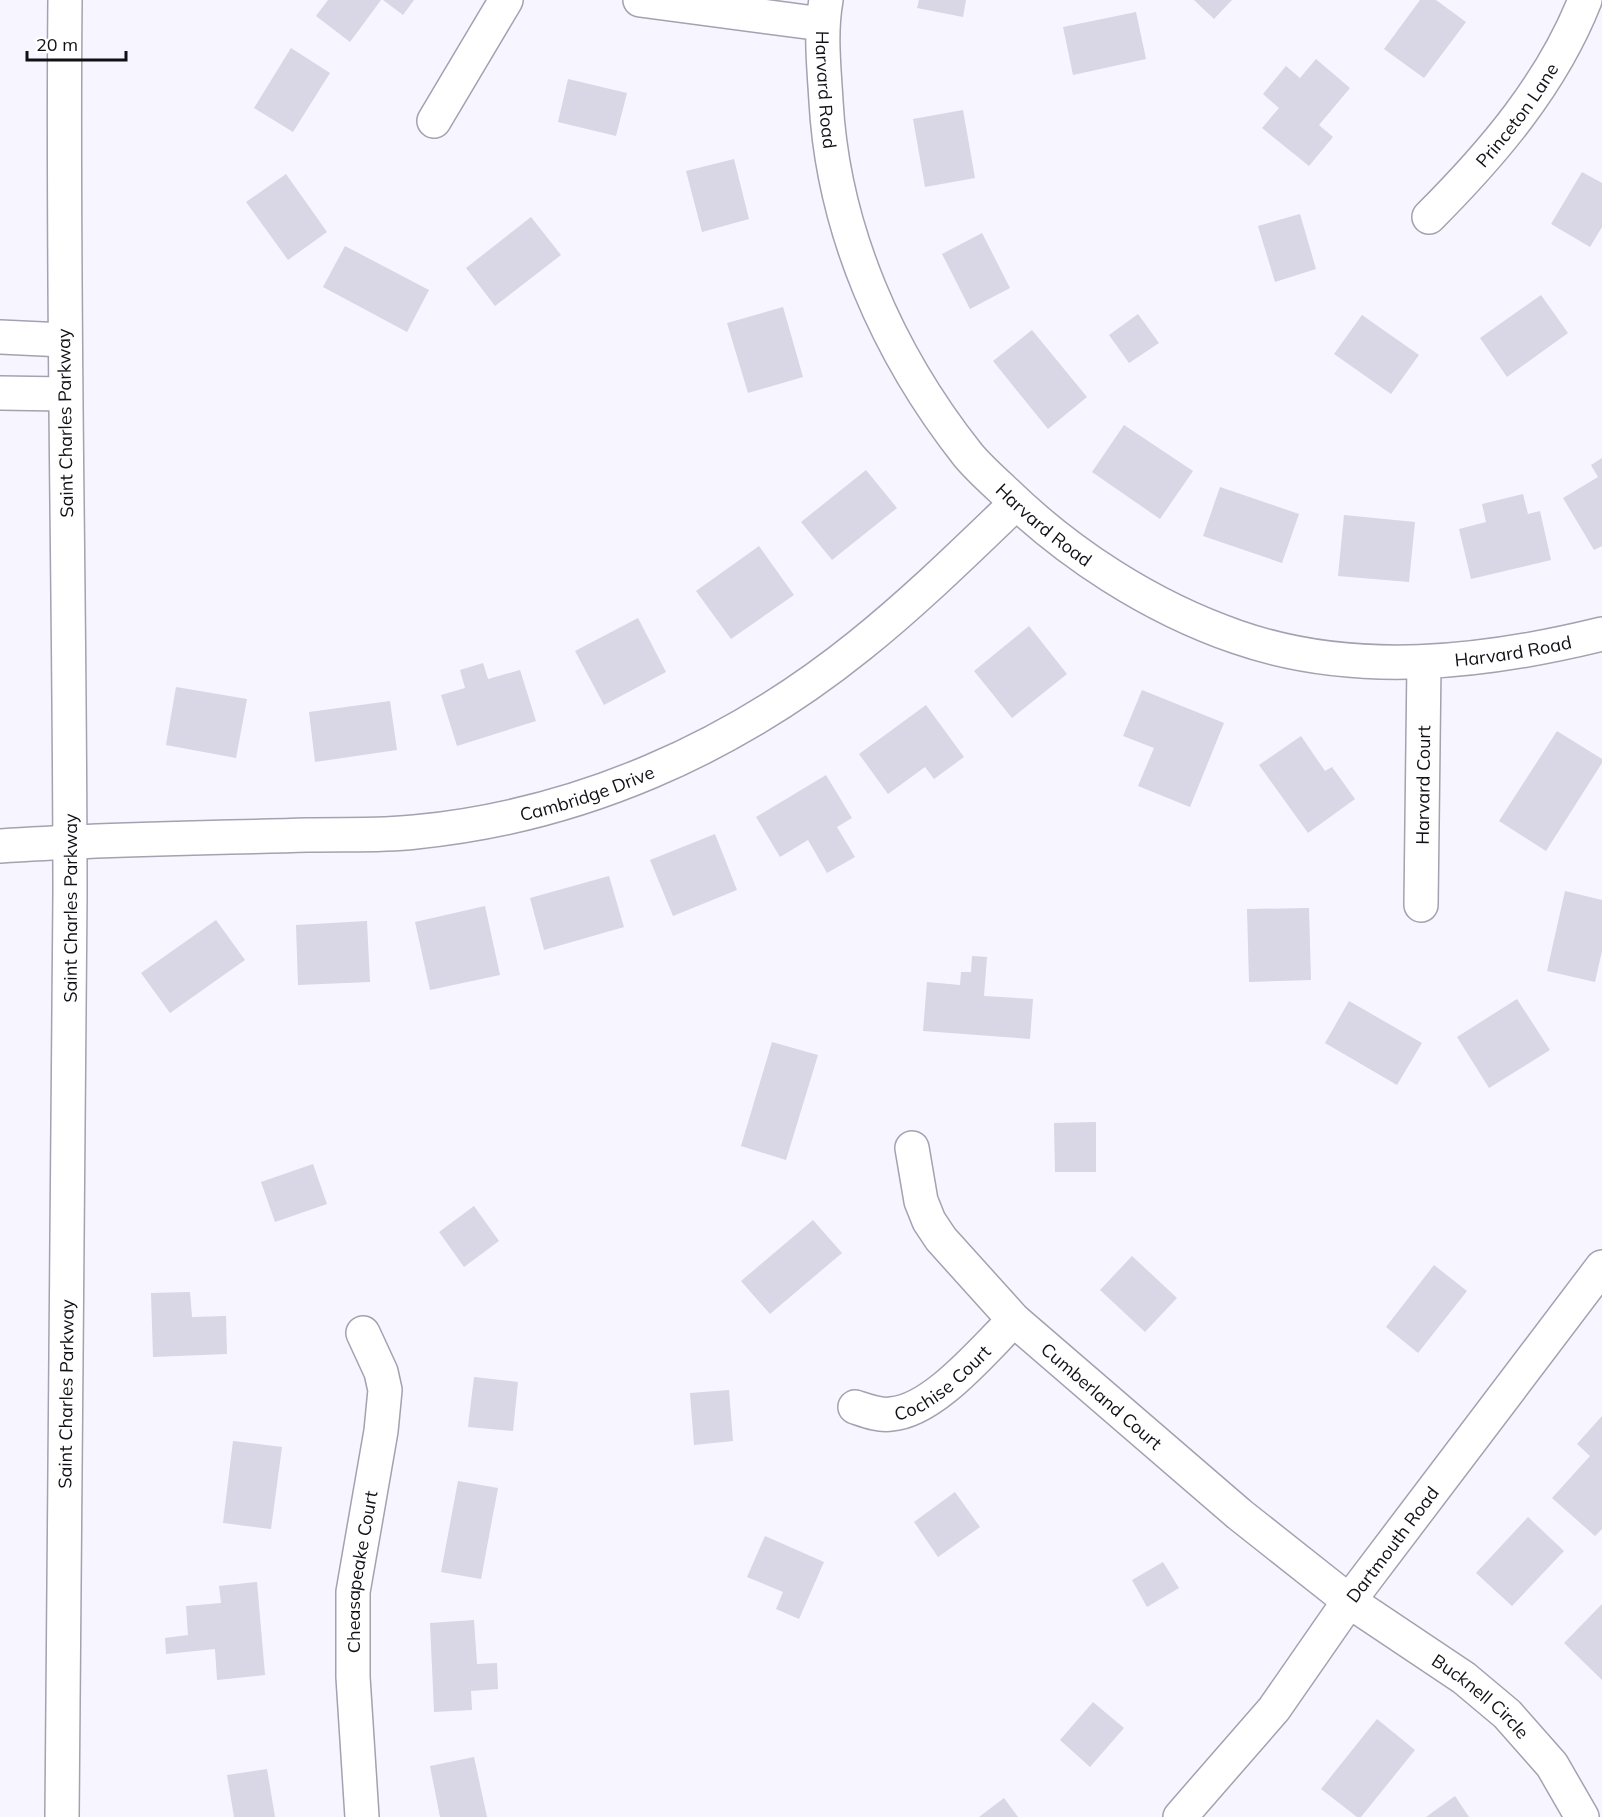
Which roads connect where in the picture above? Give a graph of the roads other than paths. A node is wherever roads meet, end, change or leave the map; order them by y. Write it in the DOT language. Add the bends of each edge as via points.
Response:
graph roads {
  1 [pos="65,0"];
  2 [pos="506,0"];
  3 [pos="640,0"];
  4 [pos="1584,0"];
  5 [pos="824,12"];
  6 [pos="434,121"];
  7 [pos="1429,217"];
  8 [pos="0,337"];
  9 [pos="64,340"];
  10 [pos="0,393"];
  11 [pos="64,394"];
  12 [pos="1016,503"];
  13 [pos="1602,634"];
  14 [pos="1424,663"];
  15 [pos="70,841"];
  16 [pos="0,846"];
  17 [pos="1421,905"];
  18 [pos="912,1149"];
  19 [pos="1602,1267"];
  20 [pos="1014,1320"];
  21 [pos="363,1333"];
  22 [pos="855,1407"];
  23 [pos="1349,1601"];
  24 [pos="62,1817"];
  25 [pos="362,1817"];
  26 [pos="1180,1817"];
  27 [pos="1582,1817"];
  1 -- 9 [label="street, Saint Charles Parkway"];
  2 -- 6 [label="street"];
  3 -- 5 [label="street"];
  4 -- 7 [label="street, Princeton Lane" via="1572,32 1527,104 1468,177"];
  5 -- 12 [label="street, Harvard Road" via="827,120 835,186 882,320 921,390 970,458"];
  8 -- 9 [label="street"];
  9 -- 11 [label="street, Saint Charles Parkway"];
  10 -- 11 [label="street"];
  11 -- 15 [label="street, Saint Charles Parkway"];
  12 -- 14 [label="street, Harvard Road" via="1073,550 1127,584 1238,638 1290,651 1356,660"];
  12 -- 15 [label="street, Cambridge Drive" via="859,646 802,689 705,747 623,785 481,822 414,832"];
  13 -- 14 [label="street, Harvard Road" via="1502,656"];
  14 -- 17 [label="street, Harvard Court"];
  15 -- 16 [label="street, Cambridge Drive"];
  15 -- 24 [label="street, Saint Charles Parkway"];
  18 -- 20 [label="street, Cumberland Court" via="921,1201 929,1221"];
  19 -- 23 [label="street, Dartmouth Road"];
  20 -- 22 [label="street, Cochise Court" via="956,1376 912,1409 889,1415"];
  20 -- 23 [label="street, Cumberland Court" via="1230,1507"];
  21 -- 25 [label="street, Cheasapeake Court" via="378,1363 385,1390 353,1592 353,1677"];
  23 -- 26 [label="street, Dartmouth Road" via="1274,1709"];
  23 -- 27 [label="street, Bucknell Circle" via="1464,1678 1507,1714 1552,1765"];
}
